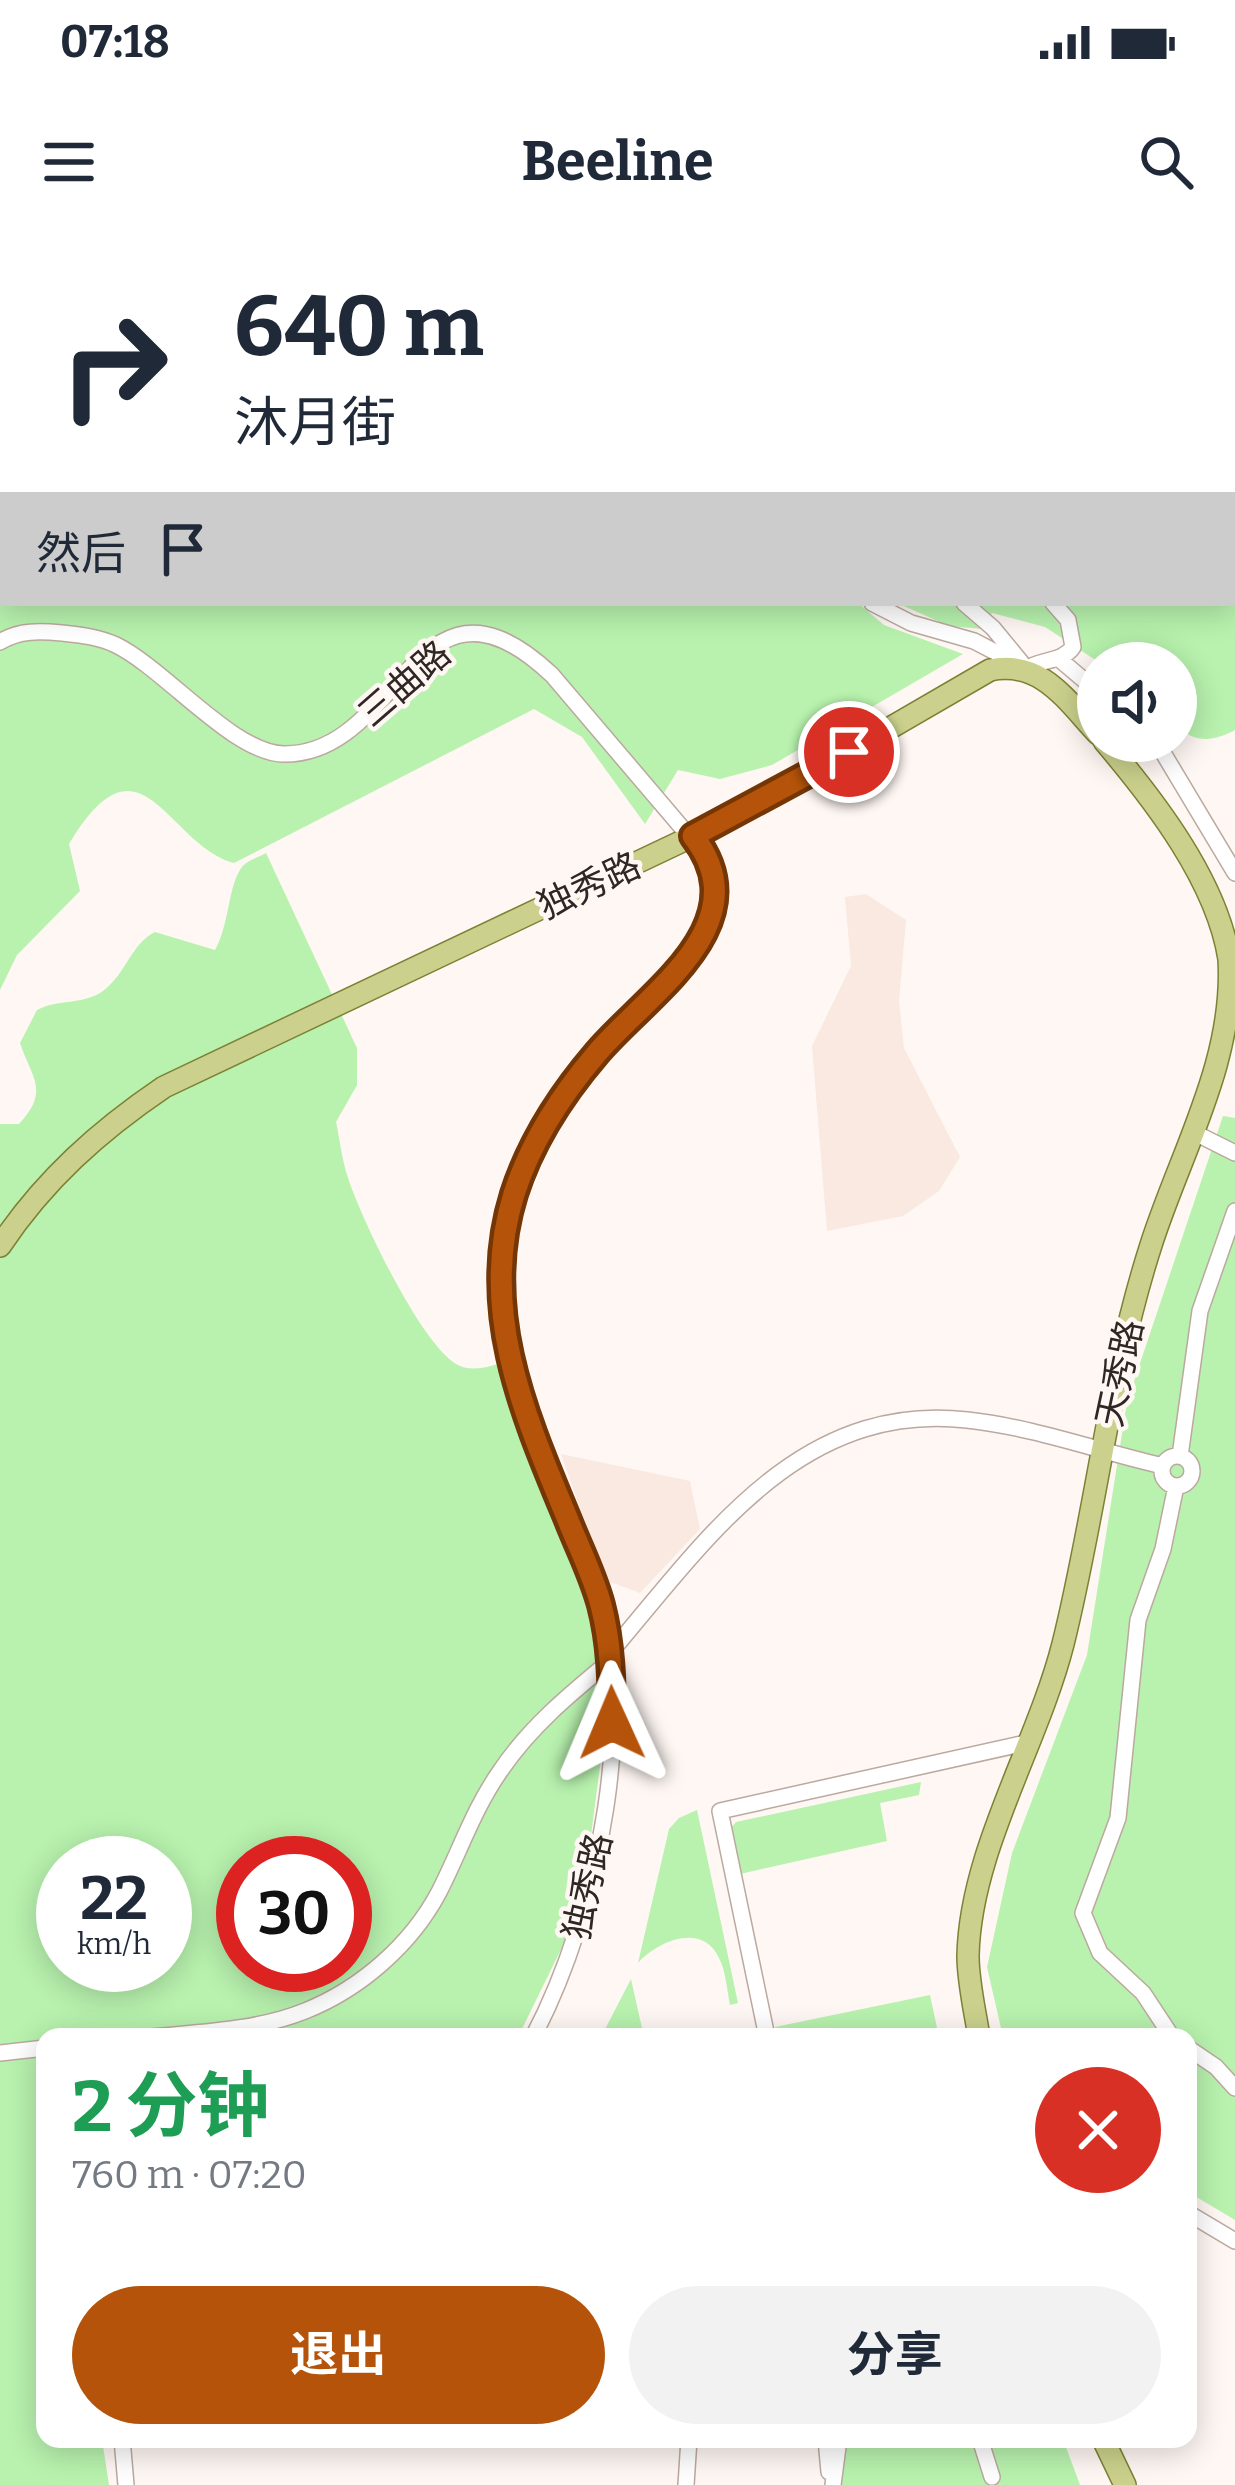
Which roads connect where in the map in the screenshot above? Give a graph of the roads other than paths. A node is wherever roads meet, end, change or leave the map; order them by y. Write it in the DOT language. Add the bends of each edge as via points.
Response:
graph roads {
  1 [pos="878,606"];
  2 [pos="967,606"];
  3 [pos="1056,606"];
  4 [pos="0,642"];
  5 [pos="1058,658"];
  6 [pos="1026,669"];
  7 [pos="1077,674"];
  8 [pos="1077,712"];
  9 [pos="1119,762"];
  10 [pos="1168,762"];
  11 [pos="1210,832"];
  12 [pos="693,836"];
  13 [pos="1184,851"];
  14 [pos="1235,873"];
  15 [pos="1195,1133"];
  16 [pos="1235,1153"];
  17 [pos="1235,1211"];
  18 [pos="0,1246"];
  19 [pos="1102,1451"];
  20 [pos="1180,1456"];
  21 [pos="1162,1466"];
  22 [pos="1176,1486"];
  23 [pos="610,1657"];
  24 [pos="1030,1742"];
  25 [pos="227,2028"];
  26 [pos="537,2028"];
  27 [pos="764,2028"];
  28 [pos="978,2028"];
  29 [pos="1166,2028"];
  30 [pos="36,2049"];
  31 [pos="0,2053"];
  32 [pos="1197,2054"];
  33 [pos="1235,2088"];
  34 [pos="1197,2218"];
  35 [pos="1235,2241"];
  36 [pos="123,2448"];
  37 [pos="688,2448"];
  38 [pos="827,2448"];
  39 [pos="837,2448"];
  40 [pos="983,2448"];
  41 [pos="1107,2448"];
  42 [pos="992,2477"];
  43 [pos="126,2485"];
  44 [pos="686,2485"];
  45 [pos="831,2485"];
  46 [pos="1125,2485"];
  1 -- 6 [label="street"];
  2 -- 6 [label="street"];
  3 -- 5 [label="street" via="1073,638"];
  4 -- 12 [label="street, 三曲路" via="37,632 103,640 247,742 285,754 353,727 442,642 489,634 553,675"];
  5 -- 6 [label="street"];
  5 -- 7 [label="street"];
  6 -- 8 [label="main road"];
  6 -- 12 [label="main road" via="991,670"];
  9 -- 13 [label="main road, 天秀路"];
  10 -- 11 [label="street"];
  11 -- 13 [label="street"];
  11 -- 14 [label="street"];
  12 -- 18 [label="main road, 独秀路" via="164,1087 63,1167"];
  12 -- 23 [label="street, 独秀路" via="713,881 705,932 556,1106 520,1177 502,1254 500,1309 511,1367 596,1586"];
  13 -- 15 [label="main road, 天秀路" via="1215,908 1231,996 1223,1059"];
  15 -- 16 [label="street"];
  15 -- 19 [label="main road, 天秀路" via="1147,1257"];
  17 -- 20 [label="street" via="1200,1311"];
  19 -- 21 [label="street"];
  19 -- 23 [label="street" via="945,1418 838,1436 766,1483"];
  19 -- 24 [label="main road, 天秀路" via="1062,1648"];
  20 -- 21 [label="street"];
  20 -- 22 [label="street" via="1192,1473"];
  21 -- 22 [label="street"];
  22 -- 29 [label="street" via="1138,1620 1118,1818 1083,1913 1100,1953"];
  23 -- 25 [label="street" via="512,1755 426,1915 384,1962 293,2016"];
  23 -- 26 [label="street, 独秀路" via="609,1767 591,1883 573,1949"];
  24 -- 27 [label="street" via="720,1811"];
  24 -- 28 [label="main road, 天秀路" via="972,1912 968,1960"];
  30 -- 31 [label="street"];
  32 -- 33 [label="street"];
  34 -- 35 [label="street"];
  36 -- 43 [label="street"];
  37 -- 44 [label="street"];
  38 -- 45 [label="street"];
  39 -- 45 [label="street"];
  40 -- 42 [label="street"];
  41 -- 46 [label="main road"];
}
